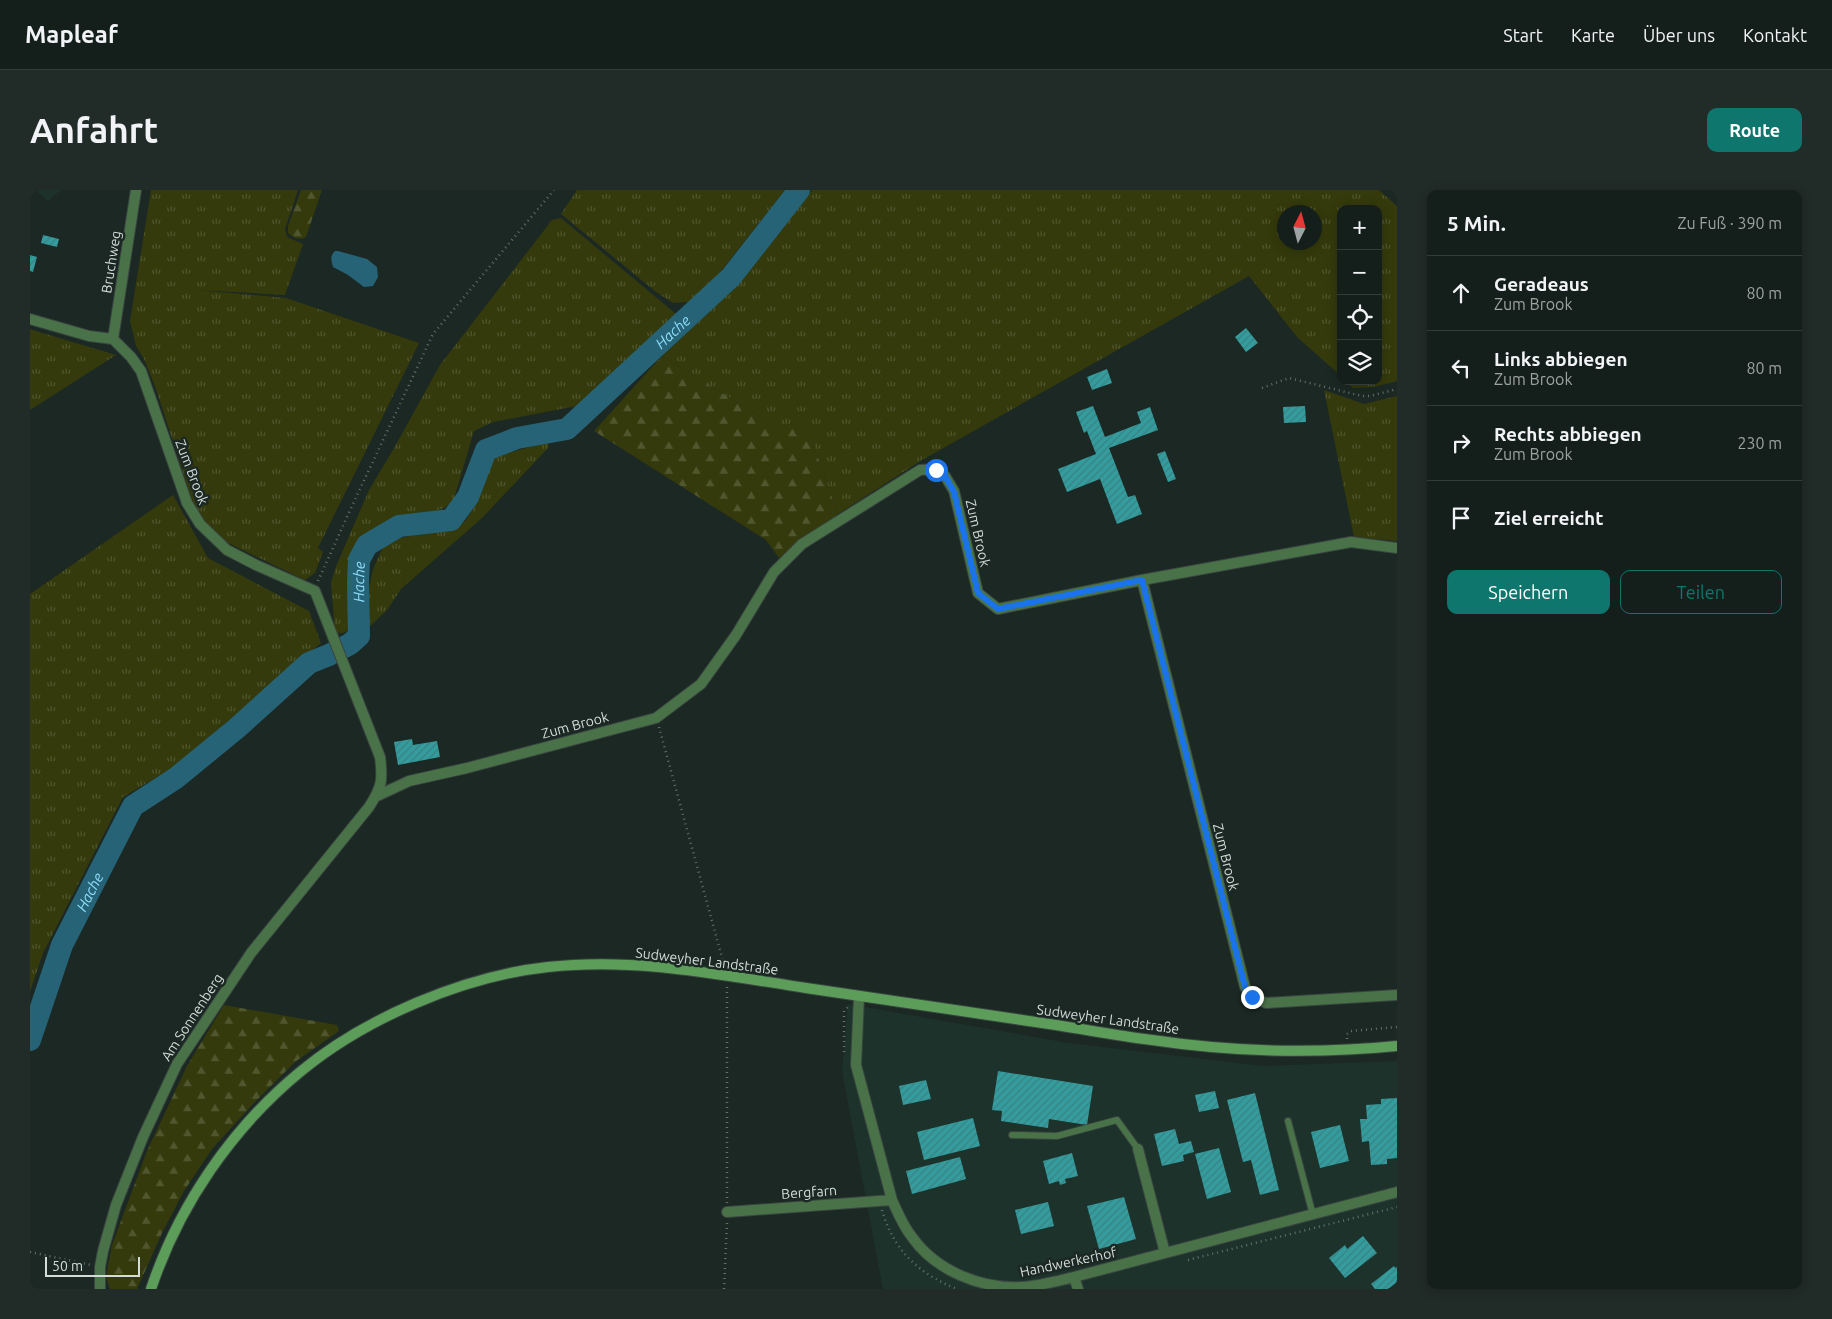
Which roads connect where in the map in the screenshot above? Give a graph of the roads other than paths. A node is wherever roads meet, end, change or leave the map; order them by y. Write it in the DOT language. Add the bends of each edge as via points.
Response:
graph roads {
  1 [pos="136,190"];
  2 [pos="30,319"];
  3 [pos="113,339"];
  4 [pos="1397,548"];
  5 [pos="1142,580"];
  6 [pos="377,796"];
  7 [pos="1397,995"];
  8 [pos="859,996"];
  9 [pos="1397,1046"];
  10 [pos="1288,1121"];
  11 [pos="1012,1135"];
  12 [pos="1138,1149"];
  13 [pos="1397,1192"];
  14 [pos="892,1200"];
  15 [pos="727,1212"];
  16 [pos="1312,1214"];
  17 [pos="1165,1252"];
  18 [pos="1074,1277"];
  19 [pos="100,1289"];
  20 [pos="151,1289"];
  21 [pos="1078,1289"];
  1 -- 3 [label="street, Bruchweg"];
  2 -- 3 [label="street" via="89,336"];
  3 -- 6 [label="street, Zum Brook" via="141,371 187,503 200,524 227,550 315,590 380,757 382,778"];
  4 -- 5 [label="street, Zum Brook" via="1351,542"];
  5 -- 6 [label="street, Zum Brook" via="998,609 978,593 954,492 945,476 936,470 920,470 802,544 774,572 736,635 701,684 656,718 409,781"];
  5 -- 7 [label="street, Zum Brook" via="1245,987 1252,997 1266,1002"];
  6 -- 19 [label="street, Am Sonnenberg" via="251,953 177,1064 116,1205 100,1267"];
  8 -- 9 [label="main road, Sudweyher Landstraße" via="1155,1041 1251,1049 1346,1051"];
  8 -- 14 [label="street, Handwerkerhof" via="856,1065"];
  8 -- 20 [label="main road, Sudweyher Landstraße" via="727,976 595,964 517,971 483,979 417,1003 330,1050 299,1072 256,1113 220,1156 180,1220"];
  10 -- 16 [label="lane"];
  11 -- 12 [label="lane" via="1057,1136 1117,1120"];
  12 -- 17 [label="street"];
  13 -- 16 [label="street, Handwerkerhof"];
  14 -- 15 [label="street, Bergfarn"];
  14 -- 18 [label="street, Handwerkerhof" via="912,1238 929,1255 971,1281 1023,1287"];
  16 -- 17 [label="street, Handwerkerhof"];
  17 -- 18 [label="street, Handwerkerhof"];
  18 -- 21 [label="street"];
}
